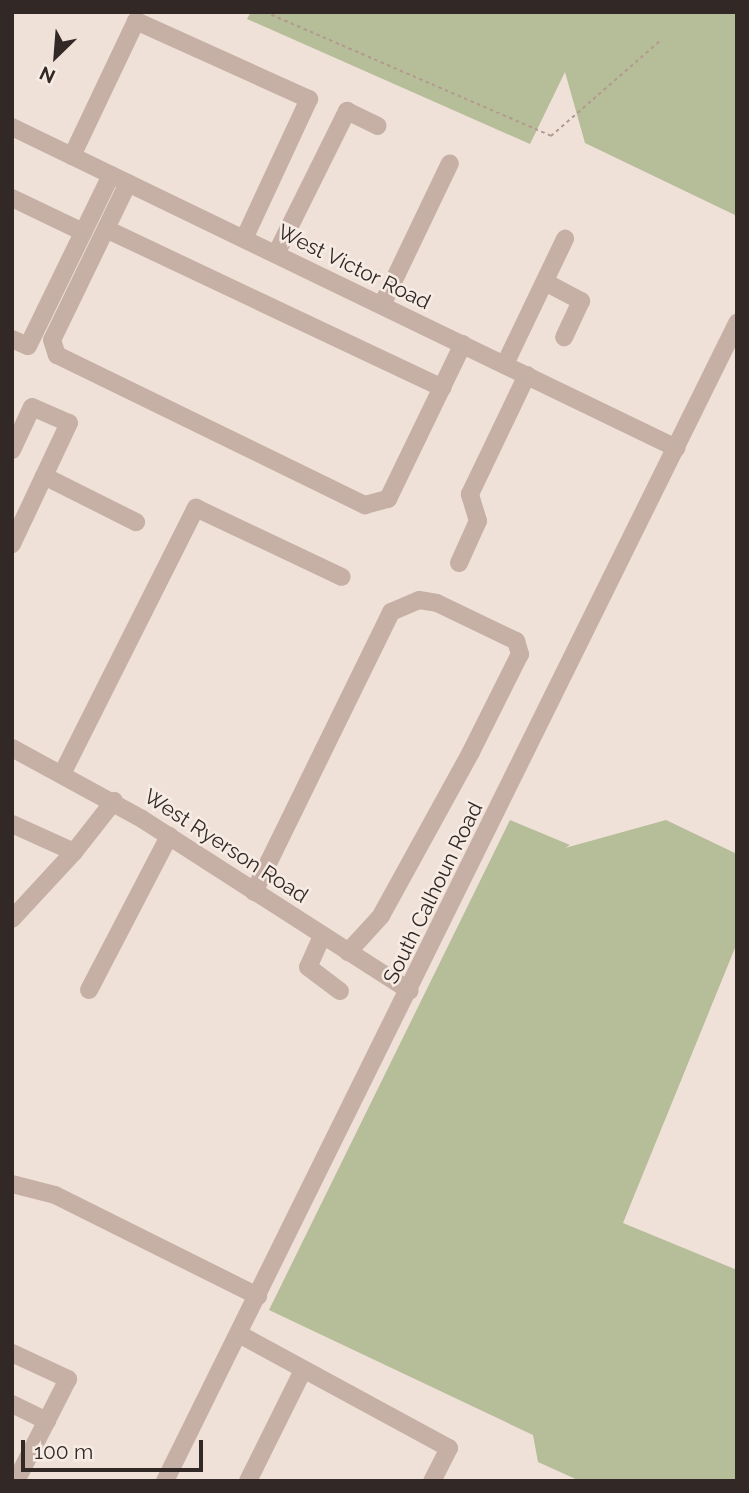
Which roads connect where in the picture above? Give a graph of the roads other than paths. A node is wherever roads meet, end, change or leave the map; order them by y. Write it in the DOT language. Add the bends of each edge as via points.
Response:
graph roads {
  1 [pos="12,127"];
  2 [pos="378,127"];
  3 [pos="72,156"];
  4 [pos="450,163"];
  5 [pos="111,175"];
  6 [pos="128,183"];
  7 [pos="12,198"];
  8 [pos="106,229"];
  9 [pos="83,232"];
  10 [pos="244,239"];
  11 [pos="565,239"];
  12 [pos="276,254"];
  13 [pos="545,282"];
  14 [pos="382,305"];
  15 [pos="737,323"];
  16 [pos="564,337"];
  17 [pos="12,339"];
  18 [pos="463,344"];
  19 [pos="505,364"];
  20 [pos="527,375"];
  21 [pos="442,388"];
  22 [pos="676,448"];
  23 [pos="12,450"];
  24 [pos="44,476"];
  25 [pos="136,522"];
  26 [pos="12,544"];
  27 [pos="459,563"];
  28 [pos="342,577"];
  29 [pos="12,748"];
  30 [pos="63,772"];
  31 [pos="114,802"];
  32 [pos="12,824"];
  33 [pos="169,836"];
  34 [pos="74,852"];
  35 [pos="254,892"];
  36 [pos="12,919"];
  37 [pos="322,936"];
  38 [pos="348,953"];
  39 [pos="89,990"];
  40 [pos="340,991"];
  41 [pos="410,991"];
  42 [pos="12,1184"];
  43 [pos="258,1296"];
  44 [pos="239,1334"];
  45 [pos="12,1353"];
  46 [pos="302,1372"];
  47 [pos="12,1404"];
  48 [pos="47,1422"];
  49 [pos="16,1481"];
  50 [pos="165,1481"];
  51 [pos="248,1481"];
  52 [pos="432,1481"];
  1 -- 3 [label="street, West Victor Road"];
  2 -- 12 [label="street" via="346,111"];
  3 -- 5 [label="street, West Victor Road"];
  3 -- 10 [label="street" via="136,21 309,99"];
  4 -- 14 [label="street"];
  5 -- 6 [label="street, West Victor Road"];
  5 -- 9 [label="street"];
  6 -- 8 [label="street"];
  6 -- 10 [label="street, West Victor Road"];
  7 -- 9 [label="street"];
  8 -- 21 [label="street"];
  8 -- 21 [label="street" via="52,340 57,355 365,505 388,499"];
  9 -- 17 [label="street" via="28,346"];
  10 -- 12 [label="street, West Victor Road"];
  11 -- 13 [label="street"];
  12 -- 14 [label="street, West Victor Road"];
  13 -- 16 [label="street" via="581,300"];
  13 -- 19 [label="street"];
  14 -- 18 [label="street, West Victor Road"];
  15 -- 22 [label="street, South Calhoun Road"];
  18 -- 19 [label="street, West Victor Road"];
  18 -- 21 [label="street"];
  19 -- 20 [label="street, West Victor Road"];
  20 -- 22 [label="street, West Victor Road"];
  20 -- 27 [label="street" via="470,494 478,520"];
  22 -- 41 [label="street, South Calhoun Road"];
  23 -- 24 [label="street" via="32,407 69,423"];
  24 -- 25 [label="street"];
  24 -- 26 [label="street"];
  28 -- 30 [label="street" via="196,508"];
  29 -- 30 [label="street, West Ryerson Road"];
  30 -- 31 [label="street, West Ryerson Road"];
  31 -- 33 [label="street, West Ryerson Road"];
  31 -- 34 [label="street"];
  32 -- 34 [label="street"];
  33 -- 35 [label="street, West Ryerson Road"];
  33 -- 39 [label="street"];
  34 -- 36 [label="street"];
  35 -- 37 [label="street, West Ryerson Road"];
  35 -- 38 [label="street" via="391,612 419,600 437,603 516,641 520,654 471,752 381,916"];
  37 -- 38 [label="street, West Ryerson Road"];
  37 -- 40 [label="street" via="308,967"];
  38 -- 41 [label="street, West Ryerson Road"];
  41 -- 43 [label="street, South Calhoun Road"];
  42 -- 43 [label="street" via="55,1195"];
  43 -- 44 [label="street, South Calhoun Road"];
  44 -- 46 [label="street"];
  44 -- 50 [label="street, South Calhoun Road"];
  45 -- 48 [label="street" via="68,1380"];
  46 -- 51 [label="street"];
  46 -- 52 [label="street" via="449,1448"];
  47 -- 48 [label="street"];
  48 -- 49 [label="street"];
}
